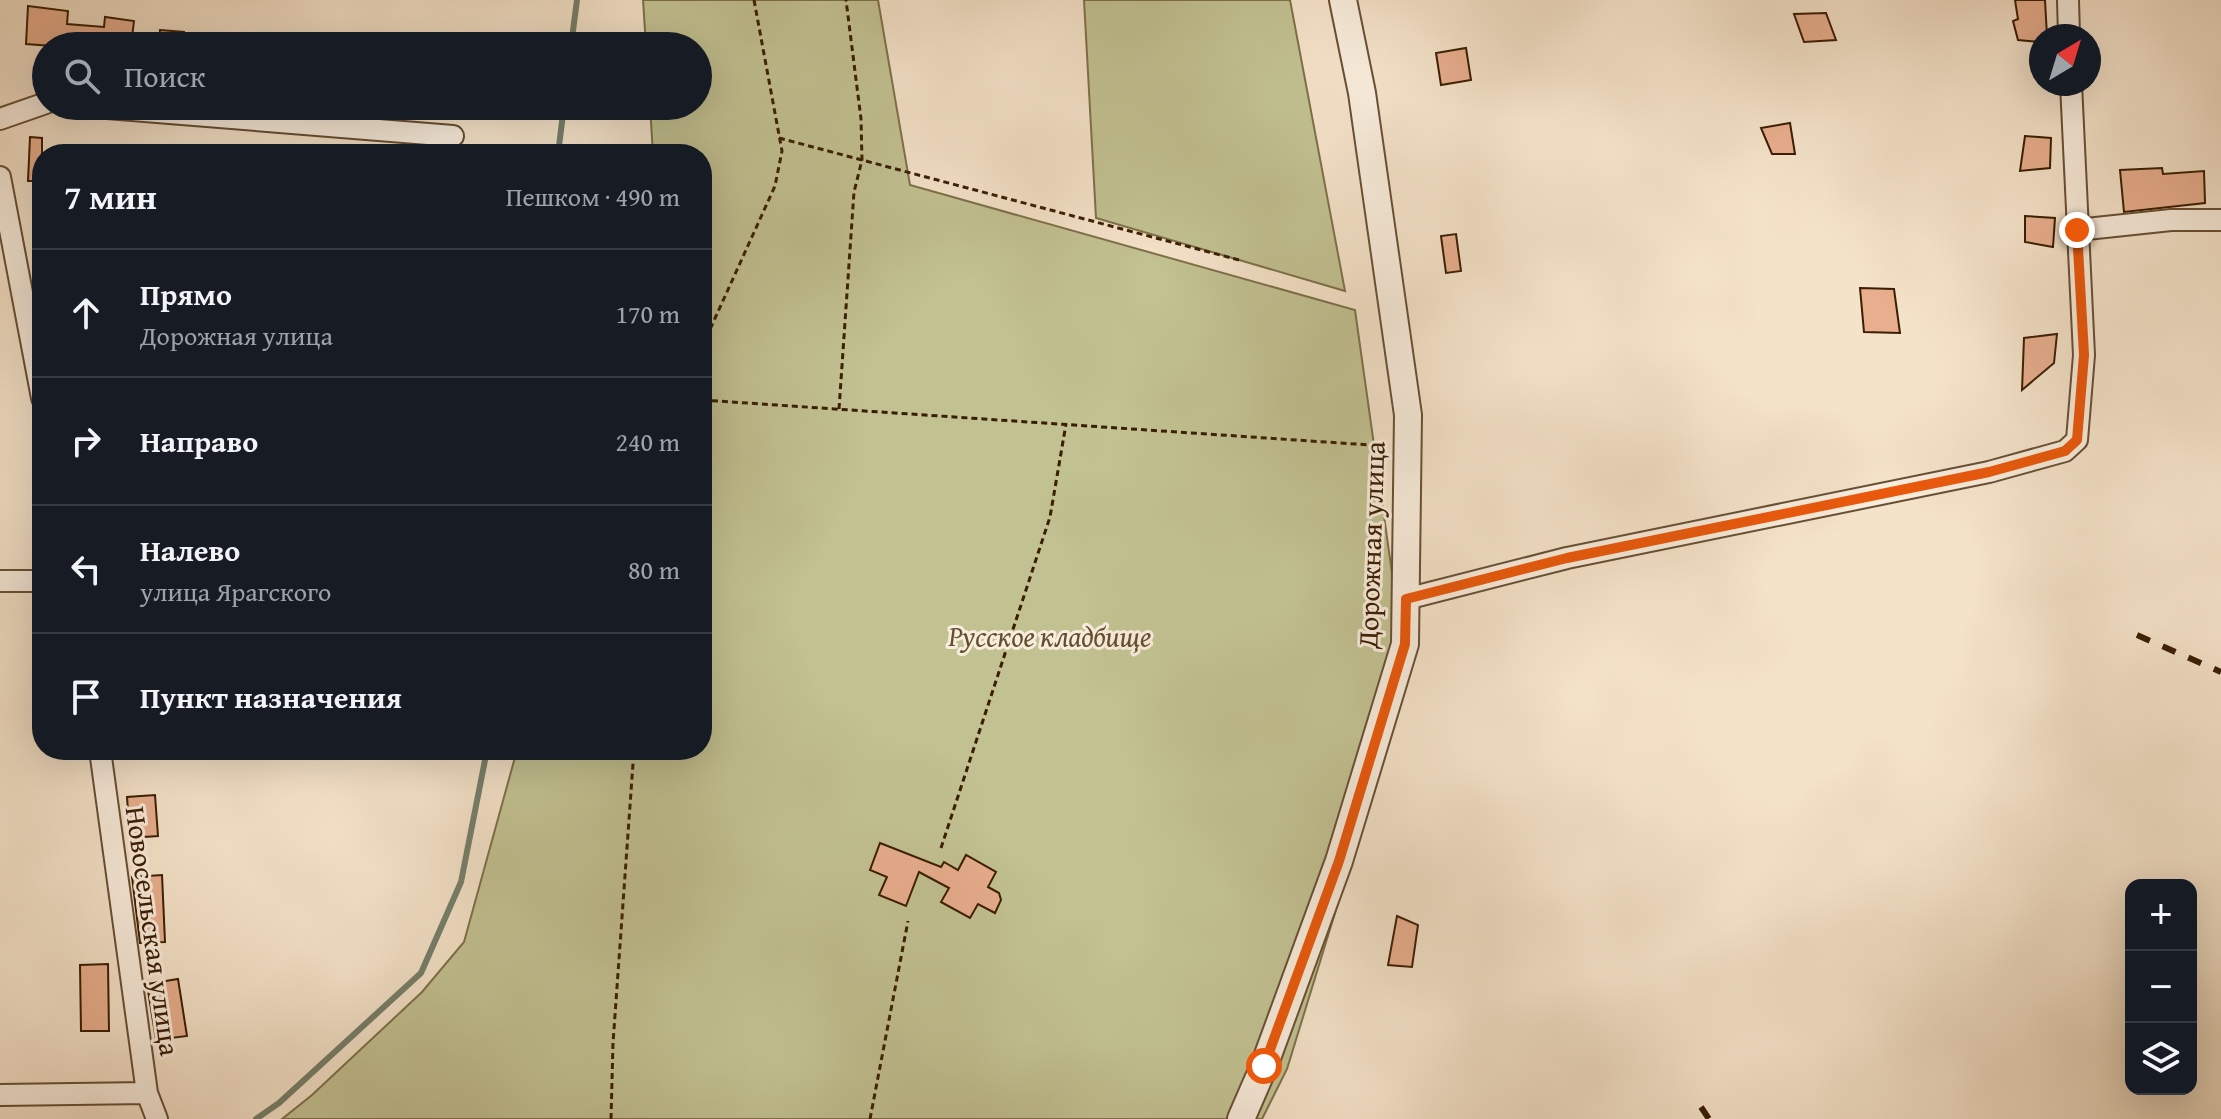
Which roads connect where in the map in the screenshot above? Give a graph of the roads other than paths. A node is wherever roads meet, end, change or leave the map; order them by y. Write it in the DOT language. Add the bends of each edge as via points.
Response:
graph roads {
  1 [pos="1343,0"];
  2 [pos="2068,0"];
  3 [pos="2069,24"];
  4 [pos="2071,96"];
  5 [pos="32,108"];
  6 [pos="0,119"];
  7 [pos="255,120"];
  8 [pos="453,136"];
  9 [pos="0,177"];
  10 [pos="2221,220"];
  11 [pos="2077,230"];
  12 [pos="32,345"];
  13 [pos="0,581"];
  14 [pos="32,581"];
  15 [pos="1406,599"];
  16 [pos="101,760"];
  17 [pos="147,1093"];
  18 [pos="0,1095"];
  19 [pos="157,1119"];
  20 [pos="1241,1119"];
  1 -- 15 [label="street, Дорожная улица" via="1362,93 1408,415"];
  2 -- 3 [label="street"];
  4 -- 11 [label="street"];
  5 -- 6 [label="street"];
  7 -- 8 [label="street"];
  9 -- 12 [label="street"];
  10 -- 11 [label="street"];
  11 -- 15 [label="street" via="2084,355 2077,440 2065,451 1989,472 1567,558"];
  13 -- 14 [label="street"];
  15 -- 20 [label="street, Дорожная улица" via="1405,644 1339,861"];
  16 -- 17 [label="street, Новосельская улица"];
  17 -- 18 [label="street"];
  17 -- 19 [label="street, Новосельская улица"];
}
